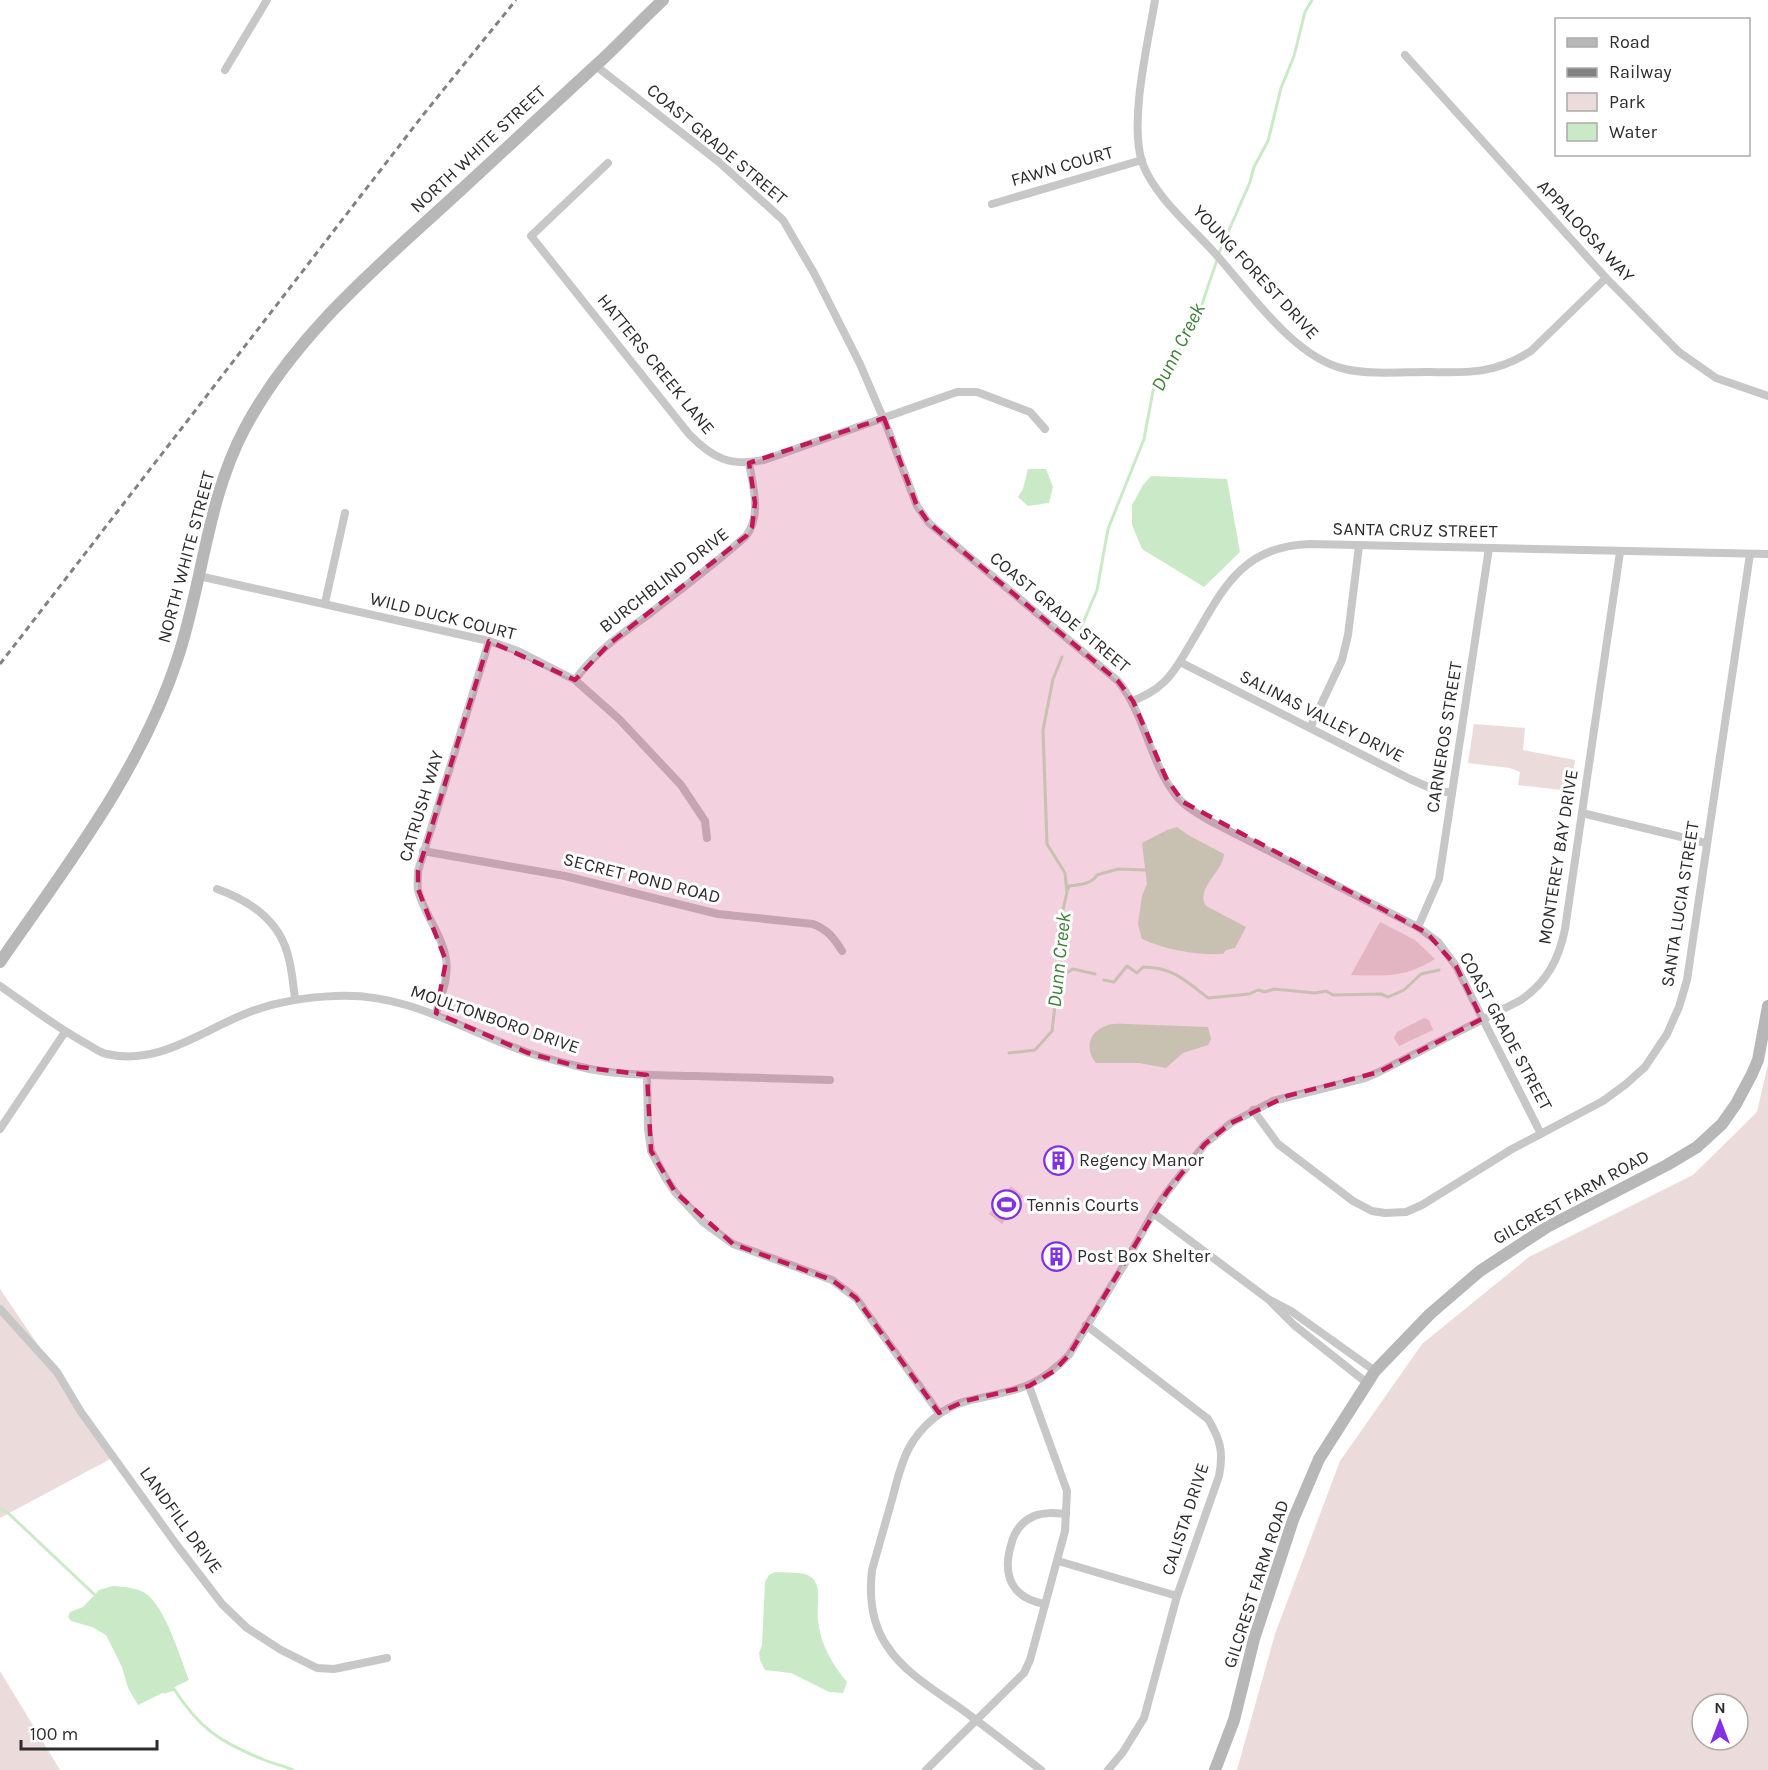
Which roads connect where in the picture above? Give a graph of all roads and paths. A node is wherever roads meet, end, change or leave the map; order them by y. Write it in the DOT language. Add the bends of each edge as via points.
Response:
graph roads {
  1 [pos="267,0"];
  2 [pos="663,0"];
  3 [pos="1155,0"];
  4 [pos="1405,55"];
  5 [pos="596,66"];
  6 [pos="225,69"];
  7 [pos="1142,160"];
  8 [pos="608,163"];
  9 [pos="992,204"];
  10 [pos="1606,278"];
  11 [pos="1768,396"];
  12 [pos="884,418"];
  13 [pos="1045,429"];
  14 [pos="748,463"];
  15 [pos="345,513"];
  16 [pos="1359,546"];
  17 [pos="1489,548"];
  18 [pos="1620,552"];
  19 [pos="1750,554"];
  20 [pos="1768,554"];
  21 [pos="199,576"];
  22 [pos="325,603"];
  23 [pos="489,641"];
  24 [pos="1180,662"];
  25 [pos="574,680"];
  26 [pos="1133,701"];
  27 [pos="1310,728"];
  28 [pos="1452,793"];
  29 [pos="1582,813"];
  30 [pos="707,838"];
  31 [pos="1706,843"];
  32 [pos="423,850"];
  33 [pos="217,890"];
  34 [pos="1418,927"];
  35 [pos="842,951"];
  36 [pos="0,962"];
  37 [pos="0,986"];
  38 [pos="295,999"];
  39 [pos="1768,1006"];
  40 [pos="436,1014"];
  41 [pos="1482,1019"];
  42 [pos="65,1032"];
  43 [pos="647,1075"];
  44 [pos="830,1080"];
  45 [pos="1253,1110"];
  46 [pos="0,1129"];
  47 [pos="1541,1134"];
  48 [pos="1153,1213"];
  49 [pos="1268,1299"];
  50 [pos="0,1309"];
  51 [pos="1086,1325"];
  52 [pos="1375,1371"];
  53 [pos="1366,1383"];
  54 [pos="1029,1386"];
  55 [pos="939,1413"];
  56 [pos="1066,1514"];
  57 [pos="1058,1561"];
  58 [pos="1177,1596"];
  59 [pos="1045,1604"];
  60 [pos="387,1658"];
  61 [pos="976,1719"];
  62 [pos="926,1770"];
  63 [pos="1041,1770"];
  64 [pos="1108,1770"];
  65 [pos="1215,1770"];
  1 -- 6 [label="street"];
  2 -- 5 [label="main road, NORTH WHITE STREET"];
  3 -- 7 [label="street, YOUNG FOREST DRIVE" via="1138,112"];
  4 -- 10 [label="street, APPALOOSA WAY"];
  5 -- 12 [label="street, COAST GRADE STREET" via="719,162 783,220 836,315"];
  5 -- 21 [label="main road, NORTH WHITE STREET" via="328,314 300,346 245,428 229,464 217,496"];
  7 -- 9 [label="street, FAWN COURT"];
  7 -- 10 [label="street, YOUNG FOREST DRIVE" via="1167,200 1285,332 1303,349 1341,368 1470,373 1506,364 1542,341"];
  8 -- 14 [label="street, HATTERS CREEK LANE" via="531,236 689,434 720,458"];
  10 -- 11 [label="street, APPALOOSA WAY" via="1689,360 1728,383"];
  12 -- 13 [label="street, HATTERS CREEK LANE" via="957,392 977,392 1030,412"];
  12 -- 14 [label="street, HATTERS CREEK LANE"];
  12 -- 26 [label="street, COAST GRADE STREET" via="917,506 929,524 1111,674"];
  14 -- 25 [label="street, BURCHBLIND DRIVE" via="755,503 753,527 746,536 609,644"];
  15 -- 22 [label="street"];
  16 -- 17 [label="street, SANTA CRUZ STREET"];
  16 -- 24 [label="street, SANTA CRUZ STREET" via="1298,545 1272,550 1249,562 1226,586"];
  16 -- 27 [label="street" via="1342,660"];
  17 -- 18 [label="street, SANTA CRUZ STREET"];
  17 -- 28 [label="street, CARNEROS STREET"];
  18 -- 19 [label="street, SANTA CRUZ STREET"];
  18 -- 29 [label="street, MONTEREY BAY DRIVE"];
  19 -- 20 [label="street, SANTA CRUZ STREET"];
  19 -- 31 [label="street, SANTA LUCIA STREET"];
  21 -- 22 [label="street, WILD DUCK COURT"];
  21 -- 36 [label="main road, NORTH WHITE STREET" via="179,655 150,729 114,795"];
  22 -- 23 [label="street, WILD DUCK COURT"];
  23 -- 25 [label="street, WILD DUCK COURT" via="518,651"];
  23 -- 32 [label="street, CATRUSH WAY"];
  24 -- 26 [label="street, SANTA CRUZ STREET" via="1163,684"];
  24 -- 27 [label="street, SALINAS VALLEY DRIVE"];
  25 -- 30 [label="street, WILD DUCK COURT" via="619,719 681,784 705,821"];
  26 -- 34 [label="street, COAST GRADE STREET" via="1166,778 1189,808"];
  27 -- 28 [label="street, SALINAS VALLEY DRIVE" via="1424,786"];
  28 -- 34 [label="street, CARNEROS STREET" via="1439,879"];
  29 -- 31 [label="street"];
  29 -- 41 [label="street, MONTEREY BAY DRIVE" via="1562,946 1554,964 1530,993"];
  31 -- 47 [label="street, SANTA LUCIA STREET" via="1687,980 1667,1034 1645,1067 1618,1092"];
  32 -- 35 [label="street, SECRET POND ROAD" via="566,876 718,914 813,924 824,928"];
  32 -- 40 [label="street, CATRUSH WAY" via="418,889 442,942 446,961 446,980"];
  33 -- 38 [label="street" via="240,897 269,919 287,953"];
  34 -- 41 [label="street, COAST GRADE STREET" via="1456,966"];
  37 -- 42 [label="street, MOULTONBORO DRIVE"];
  38 -- 40 [label="street, MOULTONBORO DRIVE" via="366,997"];
  38 -- 42 [label="street, MOULTONBORO DRIVE" via="247,1013 180,1046 134,1057 105,1054"];
  39 -- 52 [label="main road, GILCREST FARM ROAD" via="1758,1060 1722,1124 1667,1165 1547,1227 1480,1271"];
  40 -- 43 [label="street, MOULTONBORO DRIVE" via="528,1053 580,1067"];
  41 -- 45 [label="street, MONTEREY BAY DRIVE" via="1365,1078 1287,1096"];
  41 -- 47 [label="street, COAST GRADE STREET"];
  42 -- 46 [label="street"];
  43 -- 44 [label="street, MOULTONBORO DRIVE"];
  43 -- 55 [label="street" via="651,1151 675,1192 703,1222 733,1244 832,1280 850,1292"];
  45 -- 47 [label="street, SANTA LUCIA STREET" via="1278,1144 1353,1201 1384,1213 1406,1212 1422,1205"];
  45 -- 48 [label="street, MONTEREY BAY DRIVE" via="1205,1144"];
  48 -- 49 [label="street"];
  48 -- 51 [label="street, MONTEREY BAY DRIVE"];
  49 -- 52 [label="street"];
  49 -- 53 [label="street"];
  50 -- 60 [label="street, LANDFILL DRIVE" via="57,1372 81,1412 176,1544 222,1604 247,1628 317,1668 334,1669"];
  51 -- 54 [label="street, MONTEREY BAY DRIVE" via="1062,1363"];
  51 -- 58 [label="street, CALISTA DRIVE" via="1197,1409 1218,1437 1220,1476"];
  52 -- 53 [label="main road, GILCREST FARM ROAD"];
  53 -- 65 [label="main road, GILCREST FARM ROAD" via="1319,1459 1293,1520 1254,1640 1234,1720"];
  54 -- 55 [label="street, MONTEREY BAY DRIVE" via="965,1401"];
  54 -- 56 [label="street" via="1067,1491"];
  55 -- 61 [label="street, MONTEREY BAY DRIVE" via="909,1447 900,1468 872,1570 871,1603 879,1632 900,1662"];
  56 -- 57 [label="street"];
  56 -- 59 [label="street" via="1048,1513 1028,1520 1014,1535 1007,1558 1013,1587 1024,1597"];
  57 -- 58 [label="street"];
  57 -- 59 [label="street"];
  58 -- 64 [label="street, CALISTA DRIVE" via="1144,1718"];
  59 -- 61 [label="street" via="1024,1673"];
  61 -- 62 [label="street"];
  61 -- 63 [label="street, MONTEREY BAY DRIVE"];
}
